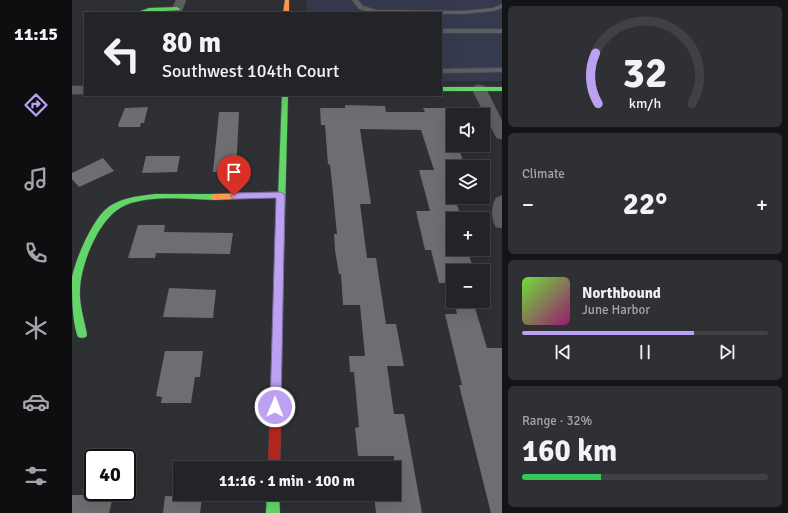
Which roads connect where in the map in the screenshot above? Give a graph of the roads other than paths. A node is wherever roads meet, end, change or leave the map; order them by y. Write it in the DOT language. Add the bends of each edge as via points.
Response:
graph roads {
  1 [pos="287,0"];
  2 [pos="355,0"];
  3 [pos="178,8"];
  4 [pos="501,8"];
  5 [pos="142,12"];
  6 [pos="286,12"];
  7 [pos="502,31"];
  8 [pos="442,32"];
  9 [pos="502,70"];
  10 [pos="442,71"];
  11 [pos="442,89"];
  12 [pos="479,89"];
  13 [pos="502,89"];
  14 [pos="72,90"];
  15 [pos="84,90"];
  16 [pos="285,96"];
  17 [pos="502,135"];
  18 [pos="281,195"];
  19 [pos="502,202"];
  20 [pos="502,222"];
  21 [pos="82,334"];
  22 [pos="274,461"];
  23 [pos="273,501"];
  24 [pos="273,513"];
  1 -- 6 [label="street"];
  2 -- 4 [label="lane" via="358,7 377,12 482,12"];
  3 -- 5 [label="street"];
  7 -- 8 [label="lane"];
  9 -- 10 [label="lane"];
  11 -- 12 [label="street"];
  12 -- 13 [label="street"];
  12 -- 17 [label="street"];
  14 -- 15 [label="street"];
  16 -- 18 [label="street"];
  18 -- 21 [label="street" via="152,197 126,201 111,210 101,220 74,285"];
  18 -- 22 [label="street"];
  19 -- 20 [label="street"];
  23 -- 24 [label="street"];
}
